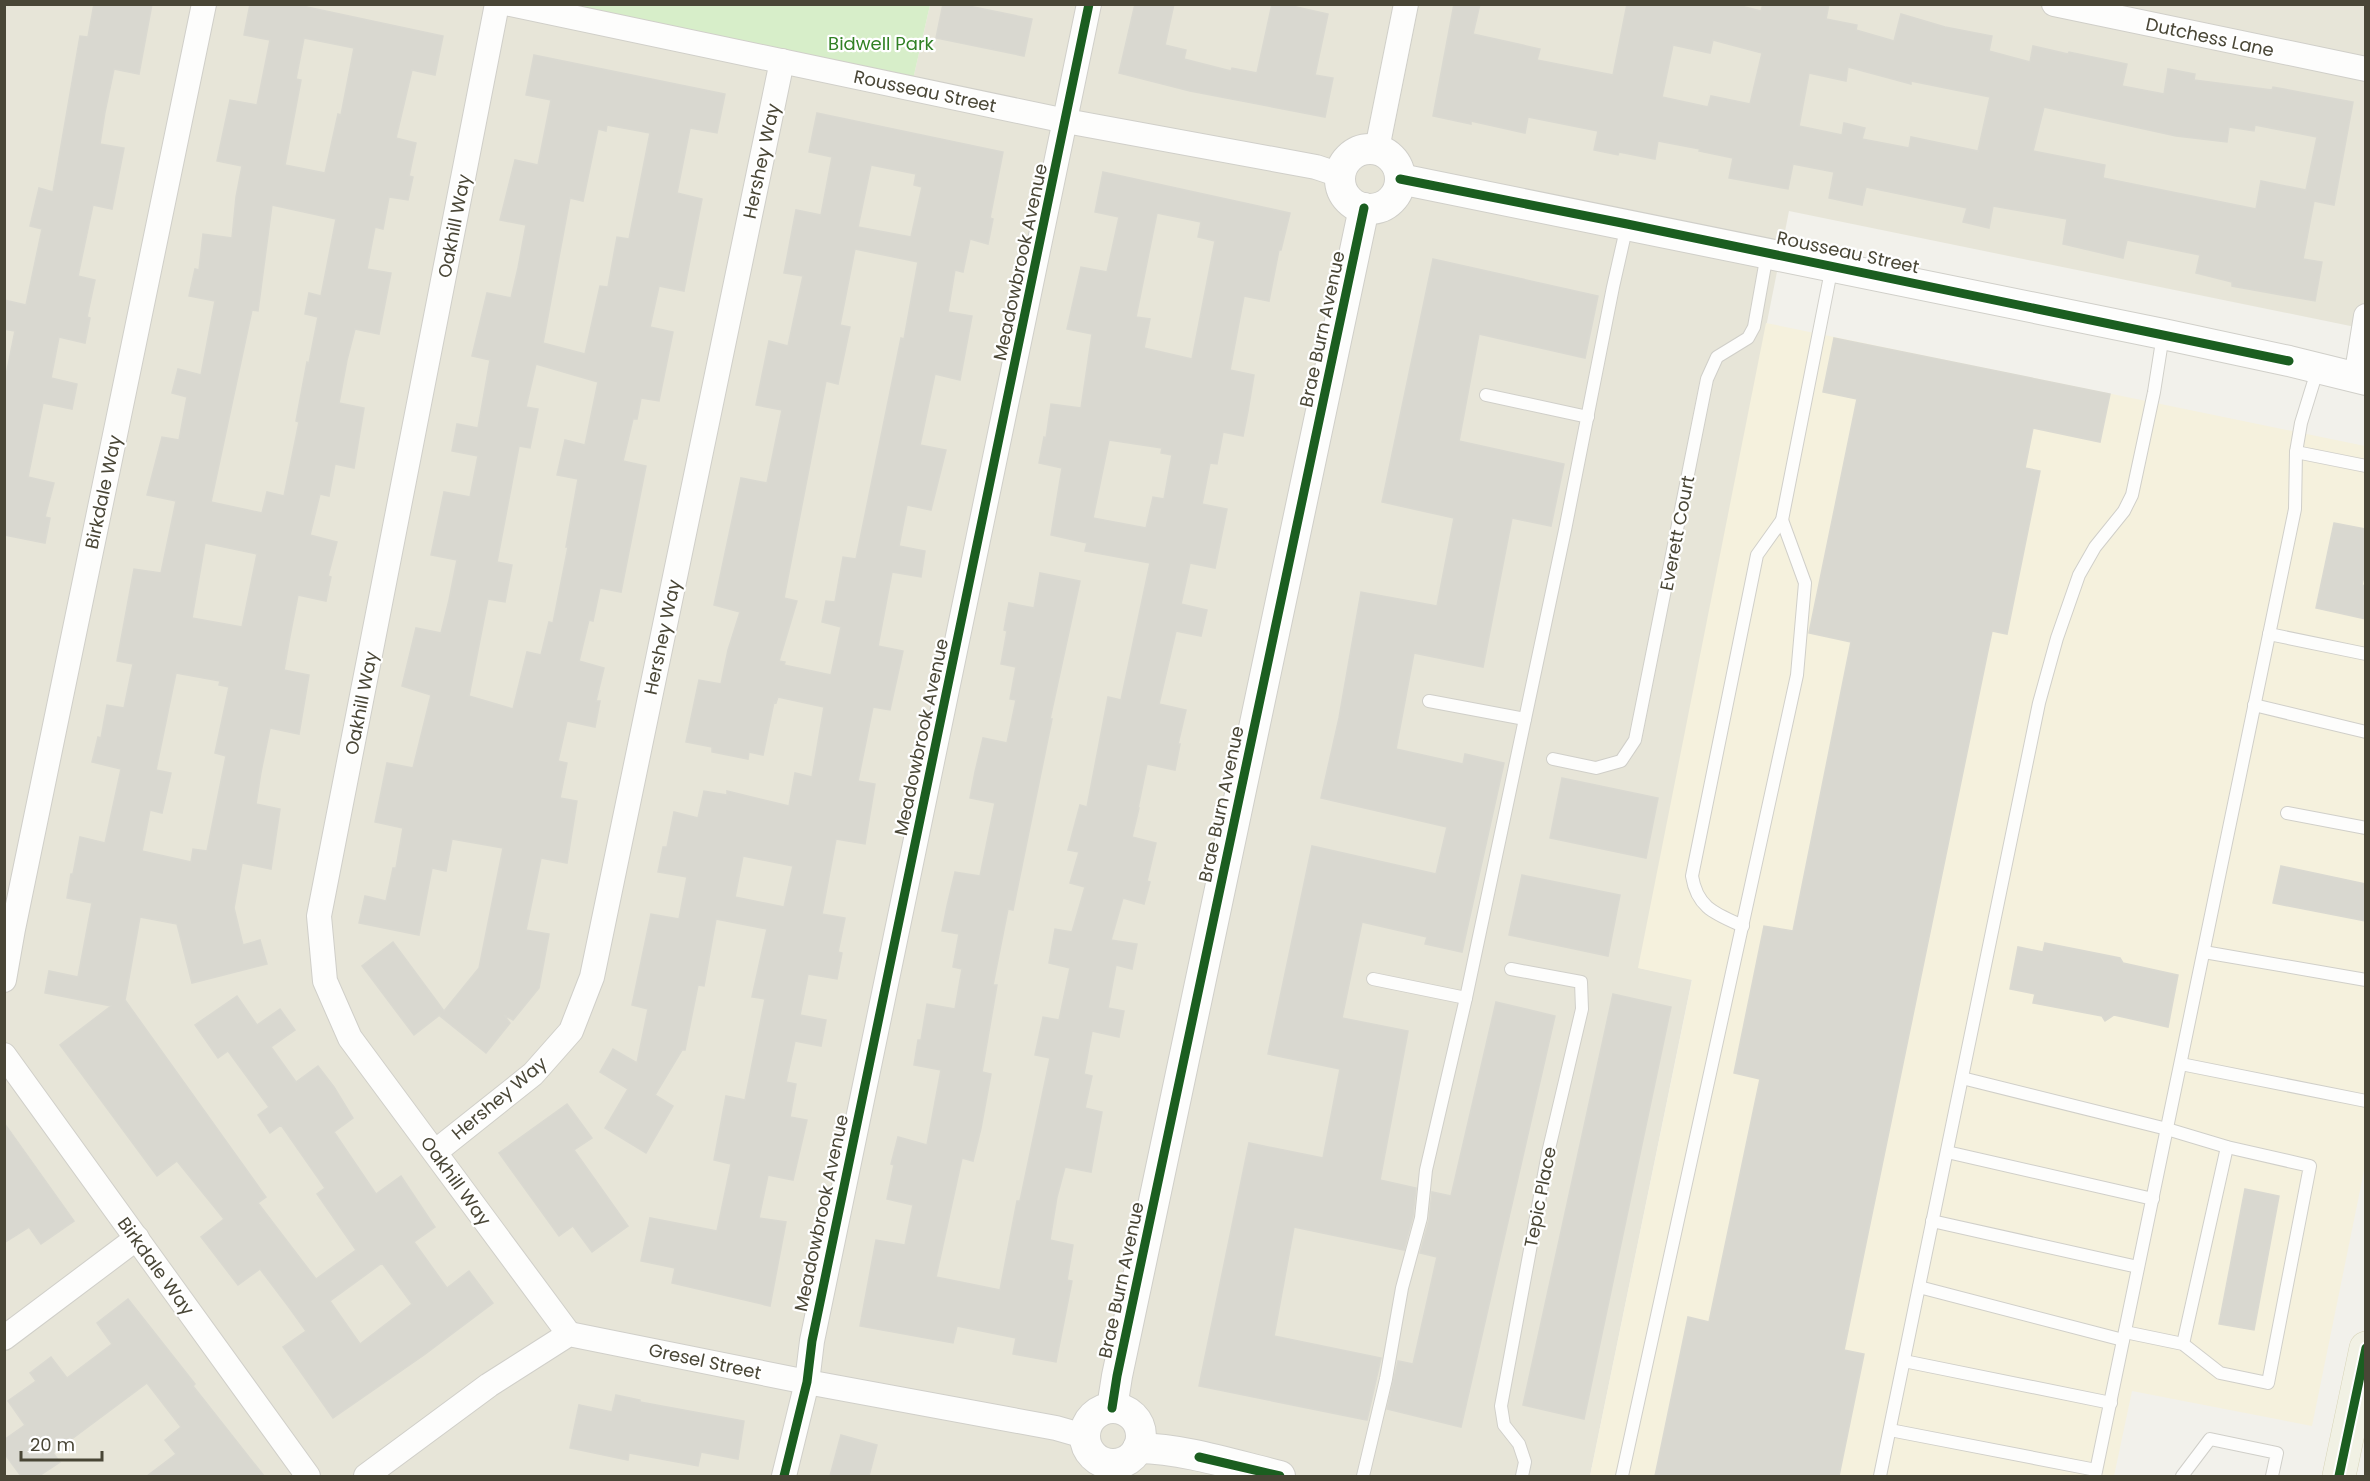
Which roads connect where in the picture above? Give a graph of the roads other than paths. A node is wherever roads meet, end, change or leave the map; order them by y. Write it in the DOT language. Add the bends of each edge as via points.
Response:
graph roads {
  1 [pos="204,4"];
  2 [pos="497,4"];
  3 [pos="510,4"];
  4 [pos="1089,4"];
  5 [pos="1406,4"];
  6 [pos="2054,4"];
  7 [pos="782,62"];
  8 [pos="2366,69"];
  9 [pos="1066,121"];
  10 [pos="1377,149"];
  11 [pos="1340,175"];
  12 [pos="1400,179"];
  13 [pos="1364,208"];
  14 [pos="1627,224"];
  15 [pos="1767,252"];
  16 [pos="1832,266"];
  17 [pos="2366,316"];
  18 [pos="2163,334"];
  19 [pos="2318,368"];
  20 [pos="2361,379"];
  21 [pos="1486,395"];
  22 [pos="1588,417"];
  23 [pos="2296,452"];
  24 [pos="2366,466"];
  25 [pos="1782,520"];
  26 [pos="2269,634"];
  27 [pos="2366,654"];
  28 [pos="1429,701"];
  29 [pos="2254,705"];
  30 [pos="1525,719"];
  31 [pos="2366,732"];
  32 [pos="1553,759"];
  33 [pos="2287,813"];
  34 [pos="2366,828"];
  35 [pos="1743,926"];
  36 [pos="2204,952"];
  37 [pos="1511,969"];
  38 [pos="1373,979"];
  39 [pos="4,980"];
  40 [pos="2366,980"];
  41 [pos="1466,998"];
  42 [pos="4,1055"];
  43 [pos="2181,1064"];
  44 [pos="1962,1078"];
  45 [pos="2366,1101"];
  46 [pos="2167,1129"];
  47 [pos="2227,1147"];
  48 [pos="435,1152"];
  49 [pos="1947,1152"];
  50 [pos="2152,1199"];
  51 [pos="1932,1221"];
  52 [pos="136,1238"];
  53 [pos="2139,1267"];
  54 [pos="1919,1287"];
  55 [pos="569,1334"];
  56 [pos="2124,1336"];
  57 [pos="4,1338"];
  58 [pos="2183,1344"];
  59 [pos="2366,1348"];
  60 [pos="1904,1361"];
  61 [pos="807,1382"];
  62 [pos="2110,1403"];
  63 [pos="1112,1407"];
  64 [pos="1890,1430"];
  65 [pos="1084,1436"];
  66 [pos="1138,1448"];
  67 [pos="1109,1470"];
  68 [pos="2096,1473"];
  69 [pos="308,1476"];
  70 [pos="366,1476"];
  71 [pos="784,1476"];
  72 [pos="1280,1476"];
  73 [pos="1363,1476"];
  74 [pos="1522,1476"];
  75 [pos="1622,1476"];
  76 [pos="1880,1476"];
  77 [pos="2182,1476"];
  78 [pos="2272,1476"];
  79 [pos="2339,1476"];
  1 -- 39 [label="street, Birkdale Way"];
  2 -- 48 [label="street, Oakhill Way" via="319,916 325,981 350,1038"];
  3 -- 7 [label="street, Rousseau Street"];
  4 -- 9 [label="street, Meadowbrook Avenue"];
  5 -- 10 [label="street"];
  6 -- 8 [label="street, Dutchess Lane"];
  7 -- 9 [label="street, Rousseau Street"];
  7 -- 48 [label="street, Hershey Way" via="592,977 571,1031 541,1066"];
  9 -- 11 [label="street, Rousseau Street" via="1316,167"];
  9 -- 61 [label="street, Meadowbrook Avenue" via="812,1341"];
  10 -- 11 [label="street" via="1353,153"];
  10 -- 12 [label="street" via="1394,160"];
  11 -- 13 [label="street" via="1343,193 1356,206"];
  12 -- 13 [label="street" via="1398,190 1385,205"];
  12 -- 14 [label="street, Rousseau Street"];
  13 -- 63 [label="street, Brae Burn Avenue"];
  14 -- 15 [label="street, Rousseau Street"];
  14 -- 22 [label="lane"];
  15 -- 16 [label="street, Rousseau Street"];
  15 -- 32 [label="lane, Everett Court" via="1754,327 1748,338 1717,357 1707,379 1635,740 1621,761 1596,768"];
  16 -- 18 [label="street, Rousseau Street"];
  16 -- 25 [label="lane"];
  17 -- 20 [label="street"];
  18 -- 19 [label="street, Rousseau Street"];
  18 -- 44 [label="lane" via="2132,495 2079,575 2048,670"];
  19 -- 20 [label="street, Rousseau Street"];
  19 -- 23 [label="lane"];
  21 -- 22 [label="lane"];
  22 -- 30 [label="lane"];
  23 -- 24 [label="lane"];
  23 -- 26 [label="lane" via="2295,509"];
  25 -- 35 [label="lane" via="1805,583 1797,675"];
  25 -- 35 [label="lane" via="1756,555 1692,876 1694,890 1710,911"];
  26 -- 27 [label="lane"];
  26 -- 29 [label="lane"];
  28 -- 30 [label="lane"];
  29 -- 31 [label="lane"];
  29 -- 36 [label="lane"];
  30 -- 41 [label="lane"];
  33 -- 34 [label="lane"];
  35 -- 75 [label="lane"];
  36 -- 40 [label="lane"];
  36 -- 43 [label="lane"];
  37 -- 74 [label="lane, Tepic Place" via="1581,982 1582,993 1582,1009 1548,1153 1501,1406 1504,1425 1519,1444 1525,1462"];
  38 -- 41 [label="lane"];
  41 -- 73 [label="lane"];
  42 -- 52 [label="street, Birkdale Way"];
  43 -- 45 [label="lane"];
  43 -- 46 [label="lane"];
  44 -- 46 [label="lane"];
  44 -- 49 [label="lane"];
  46 -- 47 [label="lane"];
  46 -- 50 [label="lane"];
  47 -- 58 [label="lane"];
  47 -- 58 [label="lane" via="2310,1166 2268,1383 2220,1373"];
  48 -- 55 [label="street, Oakhill Way"];
  49 -- 50 [label="lane"];
  49 -- 51 [label="lane"];
  50 -- 53 [label="lane"];
  51 -- 53 [label="lane"];
  51 -- 54 [label="lane"];
  52 -- 57 [label="street"];
  52 -- 69 [label="street, Birkdale Way"];
  53 -- 56 [label="lane"];
  54 -- 56 [label="lane"];
  54 -- 60 [label="lane"];
  55 -- 61 [label="street, Gresel Street"];
  55 -- 70 [label="street" via="489,1384"];
  56 -- 58 [label="lane"];
  56 -- 62 [label="lane"];
  59 -- 79 [label="main road"];
  60 -- 62 [label="lane"];
  60 -- 64 [label="lane"];
  61 -- 65 [label="street, Gresel Street"];
  61 -- 71 [label="street, Meadowbrook Avenue"];
  62 -- 68 [label="lane"];
  63 -- 65 [label="street" via="1092,1416"];
  63 -- 66 [label="street" via="1130,1413 1137,1421 1141,1439"];
  64 -- 68 [label="lane"];
  64 -- 76 [label="lane"];
  65 -- 67 [label="street" via="1092,1455"];
  66 -- 67 [label="street" via="1127,1461"];
  66 -- 72 [label="street"];
  77 -- 78 [label="lane" via="2210,1439 2277,1453"];
}
